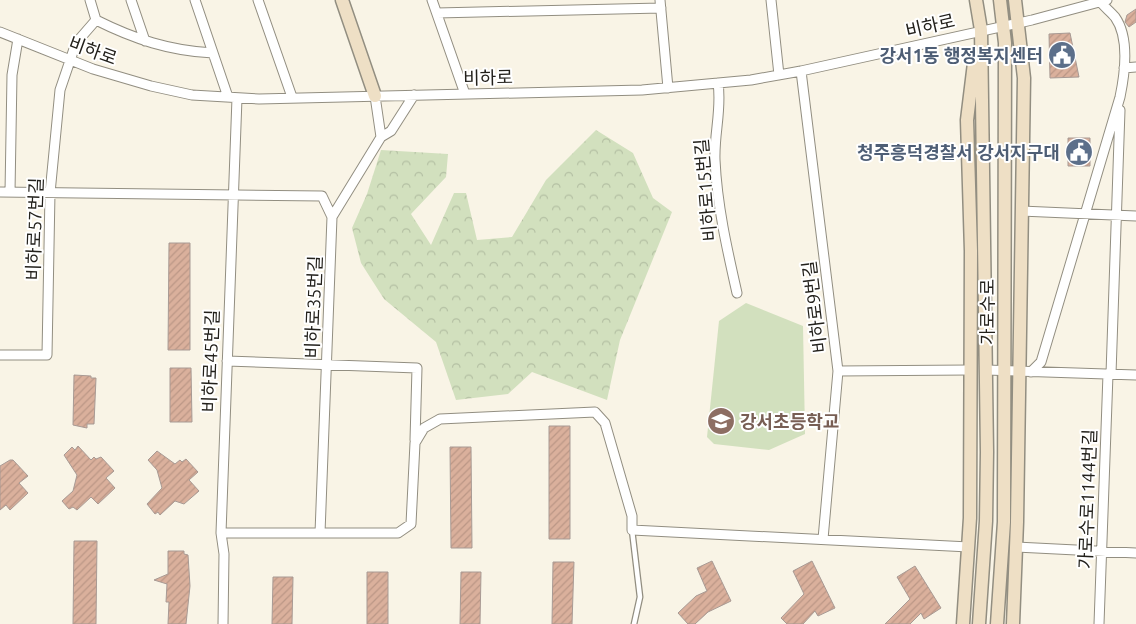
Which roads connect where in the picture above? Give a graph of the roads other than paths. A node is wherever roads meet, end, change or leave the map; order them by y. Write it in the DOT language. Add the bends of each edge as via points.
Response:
graph roads {
  1 [pos="90,0"];
  2 [pos="131,0"];
  3 [pos="194,0"];
  4 [pos="258,0"];
  5 [pos="342,0"];
  6 [pos="432,0"];
  7 [pos="771,0"];
  8 [pos="976,0"];
  9 [pos="1000,0"];
  10 [pos="1015,0"];
  11 [pos="1102,1"];
  12 [pos="660,4"];
  13 [pos="437,14"];
  14 [pos="96,20"];
  15 [pos="1019,23"];
  16 [pos="1004,26"];
  17 [pos="981,30"];
  18 [pos="0,32"];
  19 [pos="18,39"];
  20 [pos="145,41"];
  21 [pos="213,53"];
  22 [pos="69,59"];
  23 [pos="1136,67"];
  24 [pos="1124,68"];
  25 [pos="801,71"];
  26 [pos="779,75"];
  27 [pos="718,83"];
  28 [pos="668,88"];
  29 [pos="465,94"];
  30 [pos="414,95"];
  31 [pos="375,96"];
  32 [pos="292,97"];
  33 [pos="1120,97"];
  34 [pos="232,98"];
  35 [pos="381,137"];
  36 [pos="0,192"];
  37 [pos="10,192"];
  38 [pos="50,193"];
  39 [pos="232,196"];
  40 [pos="1021,211"];
  41 [pos="1084,214"];
  42 [pos="1116,215"];
  43 [pos="1136,216"];
  44 [pos="332,217"];
  45 [pos="737,293"];
  46 [pos="0,355"];
  47 [pos="227,361"];
  48 [pos="327,365"];
  49 [pos="969,370"];
  50 [pos="986,370"];
  51 [pos="838,371"];
  52 [pos="1004,371"];
  53 [pos="1025,372"];
  54 [pos="1110,374"];
  55 [pos="1136,375"];
  56 [pos="415,443"];
  57 [pos="632,530"];
  58 [pos="220,533"];
  59 [pos="320,534"];
  60 [pos="823,540"];
  61 [pos="969,547"];
  62 [pos="1016,547"];
  63 [pos="1102,551"];
  64 [pos="1136,553"];
  65 [pos="223,624"];
  66 [pos="634,624"];
  67 [pos="963,624"];
  68 [pos="978,624"];
  69 [pos="997,624"];
  70 [pos="1013,624"];
  71 [pos="1099,624"];
  1 -- 14 [label="street"];
  2 -- 20 [label="street"];
  3 -- 21 [label="street"];
  4 -- 32 [label="street"];
  5 -- 31 [label="main road"];
  6 -- 13 [label="street"];
  7 -- 26 [label="street"];
  8 -- 17 [label="main road, 가로수로"];
  9 -- 16 [label="main road, 가로수로"];
  10 -- 15 [label="main road"];
  11 -- 15 [label="street, 비하로"];
  11 -- 24 [label="street" via="1121,31"];
  12 -- 13 [label="street"];
  12 -- 28 [label="street"];
  13 -- 29 [label="street"];
  14 -- 20 [label="street"];
  14 -- 22 [label="street, 비하로57번길" via="76,44"];
  15 -- 16 [label="street, 비하로"];
  15 -- 40 [label="main road" via="1024,78"];
  16 -- 17 [label="street, 비하로"];
  16 -- 52 [label="main road, 가로수로"];
  17 -- 25 [label="street, 비하로"];
  17 -- 49 [label="main road, 가로수로" via="967,120 971,251"];
  17 -- 50 [label="main road, 가로수로"];
  18 -- 19 [label="street, 비하로"];
  19 -- 22 [label="street, 비하로"];
  19 -- 37 [label="street" via="12,75"];
  20 -- 21 [label="street" via="183,52"];
  21 -- 34 [label="street"];
  22 -- 34 [label="street, 비하로" via="151,86 192,95"];
  22 -- 38 [label="street, 비하로57번길" via="60,90"];
  23 -- 24 [label="street"];
  24 -- 33 [label="street"];
  25 -- 26 [label="street, 비하로"];
  25 -- 51 [label="street, 비하로9번길"];
  26 -- 27 [label="street, 비하로"];
  27 -- 28 [label="street, 비하로"];
  27 -- 45 [label="street, 비하로15번길" via="721,100 714,136 716,168 724,236"];
  28 -- 29 [label="street, 비하로"];
  29 -- 30 [label="street, 비하로"];
  30 -- 31 [label="street, 비하로"];
  30 -- 35 [label="street, 비하로35번길" via="391,131"];
  31 -- 32 [label="street, 비하로"];
  31 -- 35 [label="street"];
  32 -- 34 [label="street, 비하로"];
  33 -- 41 [label="street"];
  33 -- 42 [label="street, 가로수로1144번길"];
  34 -- 39 [label="street, 비하로45번길"];
  35 -- 44 [label="street, 비하로35번길"];
  36 -- 37 [label="street"];
  37 -- 38 [label="street"];
  38 -- 39 [label="street"];
  38 -- 46 [label="street, 비하로57번길" via="47,355"];
  39 -- 44 [label="street" via="322,196"];
  39 -- 47 [label="street, 비하로45번길"];
  40 -- 41 [label="street"];
  40 -- 53 [label="main road"];
  41 -- 42 [label="street"];
  41 -- 53 [label="street" via="1041,362"];
  42 -- 43 [label="street"];
  42 -- 54 [label="street, 가로수로1144번길"];
  44 -- 48 [label="street, 비하로35번길"];
  47 -- 48 [label="street"];
  47 -- 58 [label="street, 비하로45번길"];
  48 -- 56 [label="street" via="417,368"];
  48 -- 59 [label="street, 비하로35번길"];
  49 -- 51 [label="street"];
  49 -- 61 [label="main road, 가로수로"];
  50 -- 52 [label="street"];
  50 -- 68 [label="main road, 가로수로" via="986,521"];
  51 -- 60 [label="street, 비하로9번길"];
  52 -- 53 [label="street"];
  52 -- 69 [label="main road, 가로수로" via="1004,522"];
  53 -- 54 [label="street"];
  53 -- 62 [label="main road"];
  54 -- 55 [label="street"];
  54 -- 63 [label="street, 가로수로1144번길"];
  56 -- 57 [label="street" via="424,428 440,419 595,412 605,423 632,516"];
  56 -- 59 [label="street" via="411,524 398,534"];
  57 -- 60 [label="street"];
  57 -- 66 [label="lane" via="640,597"];
  58 -- 59 [label="street"];
  58 -- 65 [label="street, 비하로45번길" via="224,554"];
  60 -- 61 [label="street"];
  61 -- 67 [label="main road, 가로수로"];
  62 -- 63 [label="street"];
  62 -- 70 [label="main road"];
  63 -- 64 [label="street"];
  63 -- 71 [label="street, 가로수로1144번길"];
}
